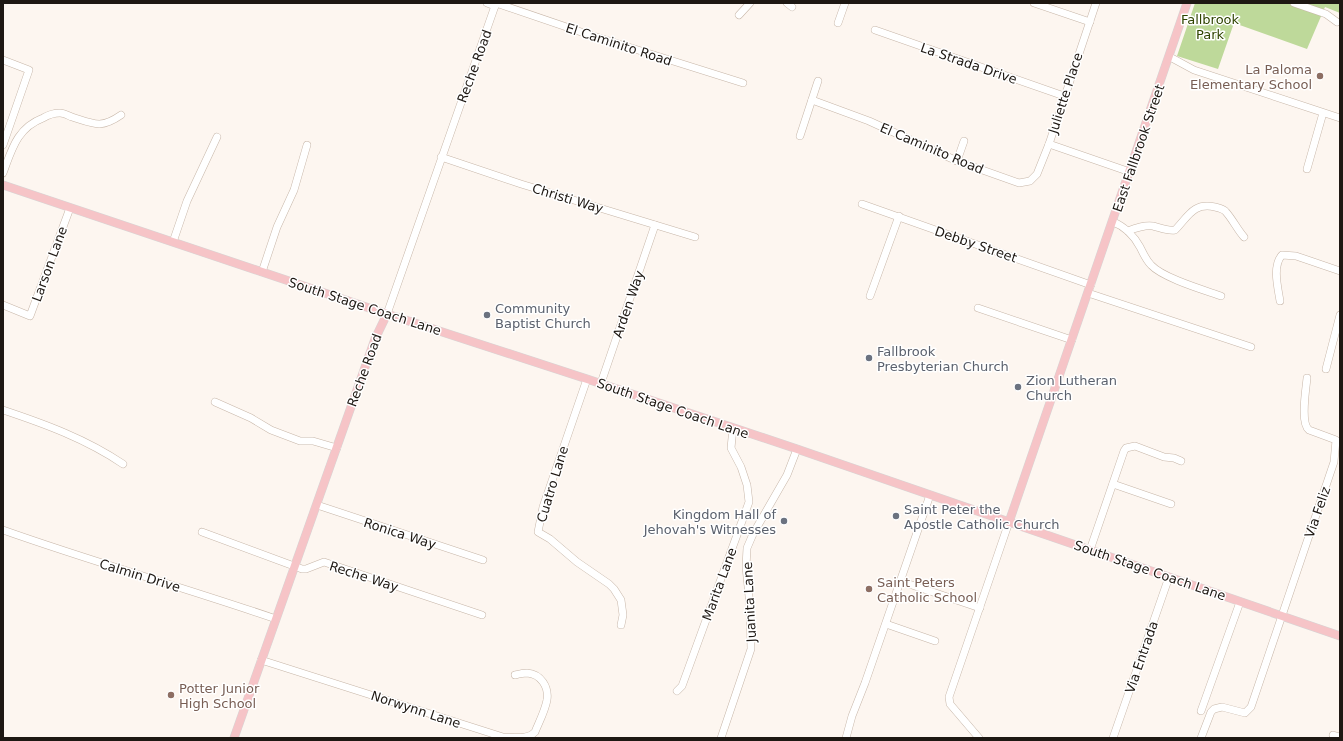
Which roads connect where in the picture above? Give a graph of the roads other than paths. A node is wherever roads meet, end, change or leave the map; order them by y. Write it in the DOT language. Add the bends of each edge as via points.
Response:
graph roads {
  1 [pos="487,3"];
  2 [pos="750,3"];
  3 [pos="845,3"];
  4 [pos="1034,3"];
  5 [pos="1096,3"];
  6 [pos="1188,3"];
  7 [pos="1294,3"];
  8 [pos="495,4"];
  9 [pos="739,15"];
  10 [pos="1090,22"];
  11 [pos="1337,22"];
  12 [pos="838,23"];
  13 [pos="875,30"];
  14 [pos="1170,57"];
  15 [pos="3,60"];
  16 [pos="818,81"];
  17 [pos="743,83"];
  18 [pos="1064,96"];
  19 [pos="812,100"];
  20 [pos="1323,113"];
  21 [pos="121,115"];
  22 [pos="1340,118"];
  23 [pos="800,136"];
  24 [pos="217,137"];
  25 [pos="964,141"];
  26 [pos="1049,144"];
  27 [pos="3,145"];
  28 [pos="307,145"];
  29 [pos="441,157"];
  30 [pos="957,161"];
  31 [pos="1306,169"];
  32 [pos="1130,172"];
  33 [pos="3,173"];
  34 [pos="1030,181"];
  35 [pos="3,186"];
  36 [pos="862,204"];
  37 [pos="70,208"];
  38 [pos="898,216"];
  39 [pos="1113,222"];
  40 [pos="655,225"];
  41 [pos="1128,231"];
  42 [pos="695,237"];
  43 [pos="1244,237"];
  44 [pos="173,242"];
  45 [pos="1340,271"];
  46 [pos="262,272"];
  47 [pos="1091,284"];
  48 [pos="1088,293"];
  49 [pos="870,296"];
  50 [pos="1222,296"];
  51 [pos="1280,301"];
  52 [pos="3,305"];
  53 [pos="978,308"];
  54 [pos="387,314"];
  55 [pos="1340,315"];
  56 [pos="1072,340"];
  57 [pos="1251,347"];
  58 [pos="1326,369"];
  59 [pos="1307,378"];
  60 [pos="587,379"];
  61 [pos="601,383"];
  62 [pos="215,402"];
  63 [pos="3,410"];
  64 [pos="733,428"];
  65 [pos="337,448"];
  66 [pos="797,449"];
  67 [pos="1181,461"];
  68 [pos="123,464"];
  69 [pos="1113,484"];
  70 [pos="930,495"];
  71 [pos="1171,504"];
  72 [pos="317,505"];
  73 [pos="1009,522"];
  74 [pos="3,530"];
  75 [pos="202,532"];
  76 [pos="1090,550"];
  77 [pos="483,560"];
  78 [pos="295,566"];
  79 [pos="1169,577"];
  80 [pos="900,581"];
  81 [pos="1240,602"];
  82 [pos="980,608"];
  83 [pos="482,615"];
  84 [pos="1282,616"];
  85 [pos="276,619"];
  86 [pos="886,624"];
  87 [pos="621,625"];
  88 [pos="1340,636"];
  89 [pos="935,640"];
  90 [pos="261,660"];
  91 [pos="515,675"];
  92 [pos="677,691"];
  93 [pos="1201,711"];
  94 [pos="234,738"];
  95 [pos="721,738"];
  96 [pos="846,738"];
  97 [pos="979,738"];
  98 [pos="1113,738"];
  99 [pos="1201,738"];
  1 -- 8 [label="street, El Caminito Road"];
  2 -- 9 [label="street"];
  3 -- 12 [label="street"];
  4 -- 10 [label="street"];
  5 -- 10 [label="street, Juliette Place"];
  6 -- 14 [label="main road, East Fallbrook Street"];
  7 -- 11 [label="street" via="1326,14"];
  8 -- 17 [label="street, El Caminito Road"];
  8 -- 29 [label="street, Reche Road"];
  10 -- 18 [label="street, Juliette Place"];
  13 -- 18 [label="street, La Strada Drive"];
  14 -- 20 [label="street" via="1194,70"];
  14 -- 32 [label="main road, East Fallbrook Street"];
  15 -- 27 [label="street" via="29,70"];
  16 -- 19 [label="street"];
  18 -- 26 [label="street, Juliette Place"];
  19 -- 23 [label="street"];
  19 -- 30 [label="street, El Caminito Road" via="862,118"];
  20 -- 22 [label="street"];
  20 -- 31 [label="street"];
  21 -- 33 [label="street" via="106,123 96,124 61,113 34,121 24,129 14,143"];
  24 -- 44 [label="street" via="187,201"];
  25 -- 30 [label="street"];
  26 -- 32 [label="street"];
  26 -- 34 [label="street, Juliette Place" via="1037,174"];
  28 -- 46 [label="street" via="294,190 277,227"];
  29 -- 40 [label="street, Christi Way"];
  29 -- 54 [label="street, Reche Road"];
  30 -- 34 [label="street, El Caminito Road" via="1020,183"];
  32 -- 39 [label="main road, East Fallbrook Street"];
  35 -- 37 [label="main road, South Stage Coach Lane"];
  36 -- 38 [label="street, Debby Street"];
  37 -- 44 [label="main road, South Stage Coach Lane"];
  37 -- 52 [label="street, Larson Lane" via="30,316"];
  38 -- 47 [label="street, Debby Street"];
  38 -- 49 [label="street"];
  39 -- 41 [label="street"];
  39 -- 47 [label="main road, East Fallbrook Street"];
  40 -- 42 [label="street, Christi Way"];
  40 -- 61 [label="street, Arden Way"];
  41 -- 43 [label="street, East Fallbrook Street" via="1139,226 1175,230 1193,209 1213,206 1226,211"];
  41 -- 50 [label="street" via="1150,265 1158,271"];
  44 -- 46 [label="main road, South Stage Coach Lane"];
  45 -- 51 [label="street" via="1296,256 1282,255 1277,275"];
  46 -- 54 [label="main road, South Stage Coach Lane"];
  47 -- 48 [label="main road, East Fallbrook Street"];
  48 -- 56 [label="main road, East Fallbrook Street"];
  48 -- 57 [label="street"];
  53 -- 56 [label="street"];
  54 -- 60 [label="main road, South Stage Coach Lane"];
  54 -- 65 [label="main road, Reche Road" via="375,339"];
  55 -- 58 [label="street"];
  56 -- 73 [label="main road, East Fallbrook Street"];
  59 -- 84 [label="street, Via Feliz" via="1304,420 1306,427 1336,440 1334,462"];
  60 -- 61 [label="main road, South Stage Coach Lane"];
  60 -- 87 [label="street, Cuatro Lane" via="543,508 538,532 614,589 621,600"];
  61 -- 64 [label="main road, South Stage Coach Lane"];
  62 -- 65 [label="street" via="252,418 271,430 300,441 313,441"];
  63 -- 68 [label="street" via="54,428 105,452"];
  64 -- 66 [label="main road, South Stage Coach Lane"];
  64 -- 92 [label="street, Marita Lane" via="731,448 741,467 749,502 682,686"];
  65 -- 72 [label="main road, Reche Road"];
  66 -- 70 [label="main road, South Stage Coach Lane"];
  66 -- 95 [label="street, Juanita Lane" via="787,475 747,548 751,648"];
  67 -- 69 [label="street" via="1129,446 1124,451"];
  69 -- 71 [label="street"];
  69 -- 76 [label="street"];
  70 -- 73 [label="main road, South Stage Coach Lane"];
  70 -- 80 [label="street"];
  72 -- 77 [label="street, Ronica Way"];
  72 -- 78 [label="main road, Reche Road"];
  73 -- 76 [label="main road, South Stage Coach Lane"];
  73 -- 82 [label="street, East Fallbrook Street"];
  74 -- 85 [label="street, Calmin Drive"];
  75 -- 78 [label="street, Reche Way"];
  76 -- 79 [label="main road, South Stage Coach Lane"];
  78 -- 83 [label="street, Reche Way" via="306,569 324,562"];
  78 -- 85 [label="main road, Reche Road"];
  79 -- 81 [label="main road, South Stage Coach Lane"];
  79 -- 98 [label="street, Via Entrada"];
  80 -- 82 [label="street"];
  80 -- 86 [label="street"];
  81 -- 84 [label="main road, South Stage Coach Lane"];
  81 -- 93 [label="street"];
  82 -- 97 [label="street, East Fallbrook Street" via="949,697 950,704"];
  84 -- 88 [label="main road, South Stage Coach Lane"];
  84 -- 99 [label="street" via="1251,707 1245,713 1222,707 1214,709 1210,712"];
  85 -- 90 [label="main road, Reche Road"];
  86 -- 89 [label="street"];
  86 -- 96 [label="street"];
  90 -- 91 [label="street, Norwynn Lane" via="503,737 526,738 535,732 548,695 546,685 540,677 527,673"];
  90 -- 94 [label="main road, Reche Road"];
}
